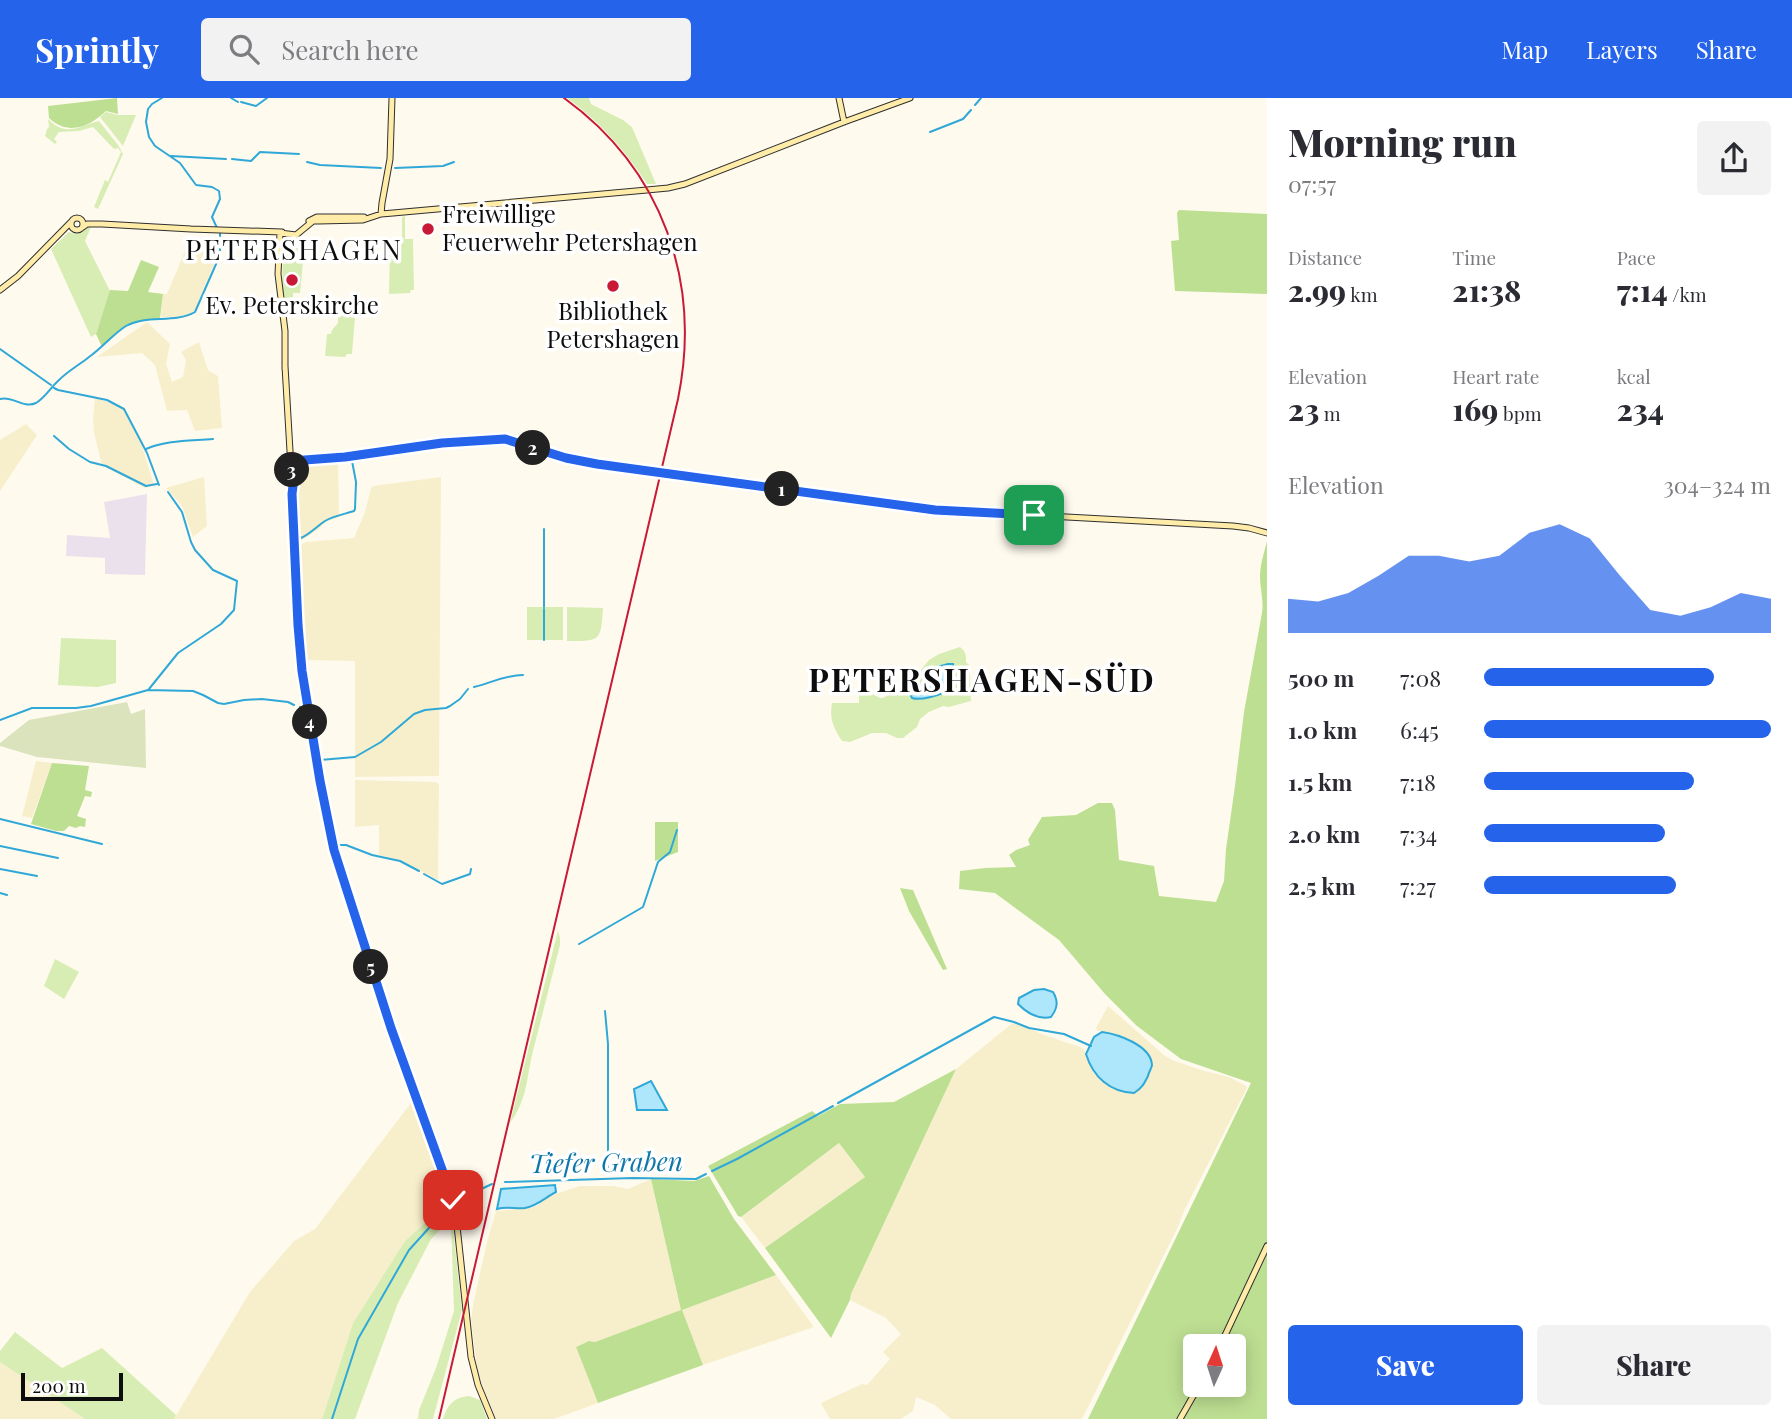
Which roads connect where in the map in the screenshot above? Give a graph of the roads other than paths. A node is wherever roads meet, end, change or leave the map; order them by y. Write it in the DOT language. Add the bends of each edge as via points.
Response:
graph roads {
  1 [pos="391,98"];
  2 [pos="839,98"];
  3 [pos="910,98"];
  4 [pos="844,121"];
  5 [pos="382,214"];
  6 [pos="71,222"];
  7 [pos="82,223"];
  8 [pos="73,230"];
  9 [pos="280,233"];
  10 [pos="59,235"];
  11 [pos="0,290"];
  12 [pos="291,464"];
  13 [pos="1267,533"];
  14 [pos="1267,1246"];
  15 [pos="1226,1334"];
  16 [pos="1193,1397"];
  17 [pos="492,1419"];
  18 [pos="1180,1419"];
  1 -- 5 [label="street" via="390,159"];
  2 -- 4 [label="street"];
  3 -- 4 [label="street"];
  4 -- 5 [label="street" via="674,187"];
  5 -- 9 [label="street" via="356,221 313,221 298,234"];
  6 -- 7 [label="street" via="76,218"];
  6 -- 8 [label="street"];
  6 -- 10 [label="street"];
  7 -- 8 [label="street" via="79,230"];
  7 -- 9 [label="street"];
  8 -- 10 [label="street"];
  9 -- 12 [label="street" via="278,274"];
  10 -- 11 [label="street"];
  12 -- 13 [label="street" via="505,439 597,464 935,510 1233,526"];
  12 -- 17 [label="street" via="302,671 334,850 455,1207 472,1364"];
  14 -- 15 [label="street"];
  16 -- 18 [label="street"];
}
